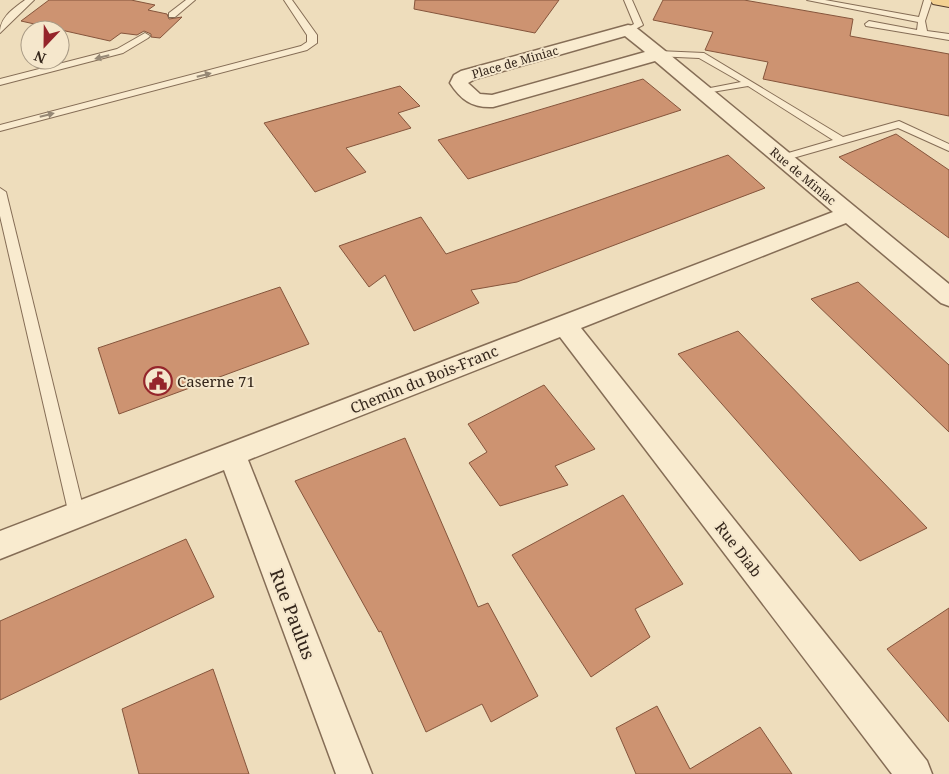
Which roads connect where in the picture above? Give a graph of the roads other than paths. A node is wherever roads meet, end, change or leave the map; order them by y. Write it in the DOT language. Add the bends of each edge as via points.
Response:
graph roads {
  1 [pos="30,0"];
  2 [pos="191,0"];
  3 [pos="288,0"];
  4 [pos="628,0"];
  5 [pos="810,0"];
  6 [pos="928,0"];
  7 [pos="939,0"];
  8 [pos="949,2"];
  9 [pos="172,15"];
  10 [pos="922,20"];
  11 [pos="869,24"];
  12 [pos="0,30"];
  13 [pos="628,30"];
  14 [pos="922,33"];
  15 [pos="145,36"];
  16 [pos="949,37"];
  17 [pos="658,54"];
  18 [pos="0,82"];
  19 [pos="750,83"];
  20 [pos="703,92"];
  21 [pos="0,128"];
  22 [pos="842,141"];
  23 [pos="949,148"];
  24 [pos="782,158"];
  25 [pos="0,192"];
  26 [pos="849,214"];
  27 [pos="949,297"];
  28 [pos="564,324"];
  29 [pos="232,455"];
  30 [pos="77,515"];
  31 [pos="0,545"];
  32 [pos="354,774"];
  33 [pos="914,774"];
  1 -- 12 [label="lane" via="11,15"];
  2 -- 9 [label="lane"];
  21 -- 3 [label="lane, one-way" via="304,48 312,43 312,35"];
  4 -- 13 [label="lane" via="639,25"];
  5 -- 10 [label="lane"];
  6 -- 10 [label="lane"];
  7 -- 8 [label="main road"];
  10 -- 14 [label="lane"];
  11 -- 14 [label="lane"];
  13 -- 17 [label="street"];
  13 -- 17 [label="street, Place de Miniac" via="468,75 459,83 473,99 493,101"];
  14 -- 16 [label="lane"];
  15 -- 18 [label="lane, one-way" via="120,52"];
  17 -- 19 [label="lane" via="701,55"];
  17 -- 20 [label="street, Rue de Miniac"];
  19 -- 20 [label="lane"];
  19 -- 22 [label="lane"];
  20 -- 24 [label="street, Rue de Miniac"];
  22 -- 23 [label="lane" via="899,124"];
  22 -- 24 [label="lane"];
  24 -- 26 [label="street, Rue de Miniac"];
  25 -- 30 [label="lane"];
  26 -- 27 [label="street, Rue de Miniac"];
  26 -- 28 [label="street, Chemin du Bois-Franc"];
  28 -- 29 [label="street, Chemin du Bois-Franc"];
  28 -- 33 [label="street, Rue Diab"];
  29 -- 30 [label="street, Chemin du Bois-Franc"];
  29 -- 32 [label="street, Rue Paulus"];
  30 -- 31 [label="street, Chemin du Bois-Franc"];
}
